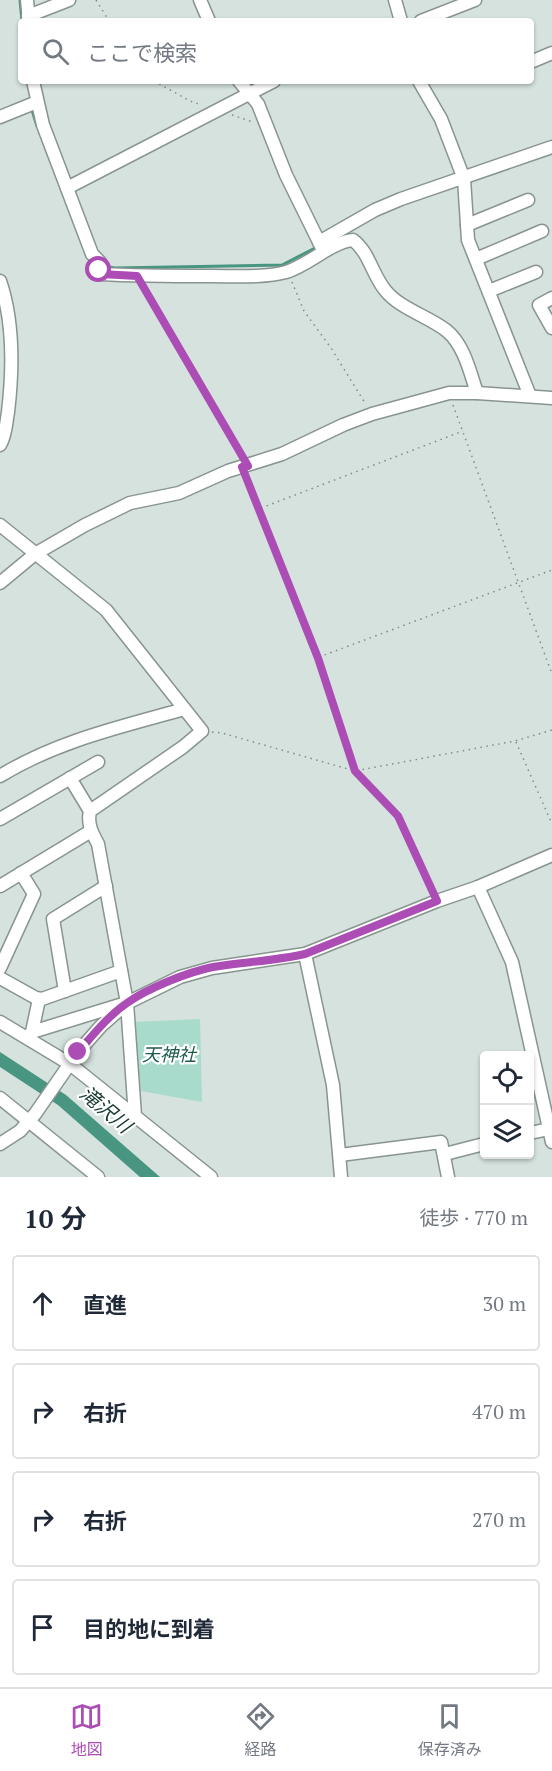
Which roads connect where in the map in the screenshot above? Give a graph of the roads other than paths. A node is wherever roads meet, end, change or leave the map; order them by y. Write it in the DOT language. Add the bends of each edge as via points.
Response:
graph roads {
  1 [pos="27,0"];
  2 [pos="69,0"];
  3 [pos="200,0"];
  4 [pos="395,0"];
  5 [pos="475,0"];
  6 [pos="28,18"];
  7 [pos="30,18"];
  8 [pos="208,18"];
  9 [pos="400,18"];
  10 [pos="429,18"];
  11 [pos="552,53"];
  12 [pos="534,60"];
  13 [pos="33,84"];
  14 [pos="241,84"];
  15 [pos="268,84"];
  16 [pos="421,84"];
  17 [pos="250,93"];
  18 [pos="33,104"];
  19 [pos="0,117"];
  20 [pos="552,147"];
  21 [pos="464,181"];
  22 [pos="67,189"];
  23 [pos="528,200"];
  24 [pos="467,225"];
  25 [pos="542,231"];
  26 [pos="322,247"];
  27 [pos="476,259"];
  28 [pos="536,272"];
  29 [pos="0,281"];
  30 [pos="489,291"];
  31 [pos="552,298"];
  32 [pos="552,328"];
  33 [pos="477,393"];
  34 [pos="530,396"];
  35 [pos="552,398"];
  36 [pos="0,444"];
  37 [pos="0,525"];
  38 [pos="35,554"];
  39 [pos="0,583"];
  40 [pos="184,709"];
  41 [pos="98,762"];
  42 [pos="0,776"];
  43 [pos="70,778"];
  44 [pos="90,811"];
  45 [pos="0,819"];
  46 [pos="91,831"];
  47 [pos="552,855"];
  48 [pos="21,873"];
  49 [pos="0,886"];
  50 [pos="106,886"];
  51 [pos="478,887"];
  52 [pos="305,954"];
  53 [pos="0,968"];
  54 [pos="122,971"];
  55 [pos="0,978"];
  56 [pos="65,991"];
  57 [pos="39,999"];
  58 [pos="127,1002"];
  59 [pos="0,1022"];
  60 [pos="30,1035"];
  61 [pos="68,1067"];
  62 [pos="0,1098"];
  63 [pos="548,1110"];
  64 [pos="135,1116"];
  65 [pos="32,1117"];
  66 [pos="549,1129"];
  67 [pos="534,1132"];
  68 [pos="552,1142"];
  69 [pos="0,1144"];
  70 [pos="480,1145"];
  71 [pos="445,1154"];
  72 [pos="340,1155"];
  73 [pos="98,1177"];
  74 [pos="211,1177"];
  75 [pos="341,1177"];
  76 [pos="448,1177"];
  1 -- 6 [label="street"];
  2 -- 7 [label="street"];
  3 -- 8 [label="street"];
  4 -- 9 [label="street"];
  5 -- 10 [label="street"];
  11 -- 12 [label="street"];
  13 -- 18 [label="street"];
  14 -- 17 [label="street"];
  15 -- 17 [label="street"];
  16 -- 21 [label="street" via="441,119"];
  17 -- 22 [label="street"];
  17 -- 26 [label="street"];
  18 -- 19 [label="street"];
  18 -- 22 [label="street"];
  20 -- 21 [label="street"];
  21 -- 24 [label="street"];
  21 -- 26 [label="street" via="375,210"];
  22 -- 26 [label="street" via="101,274 242,276 287,272"];
  23 -- 24 [label="street"];
  24 -- 27 [label="street"];
  25 -- 27 [label="street"];
  26 -- 33 [label="street" via="353,240 359,244 386,292 447,331 456,341"];
  27 -- 30 [label="street"];
  28 -- 30 [label="street"];
  29 -- 36 [label="street" via="8,313 12,381"];
  30 -- 34 [label="street"];
  31 -- 32 [label="street" via="539,305"];
  33 -- 34 [label="street"];
  33 -- 38 [label="street" via="449,393 372,414 179,493 130,503"];
  34 -- 35 [label="street"];
  37 -- 38 [label="street"];
  38 -- 39 [label="street"];
  38 -- 40 [label="street" via="106,610"];
  40 -- 42 [label="street" via="55,747"];
  40 -- 44 [label="street" via="202,731"];
  41 -- 43 [label="street"];
  43 -- 44 [label="street"];
  43 -- 45 [label="street"];
  44 -- 46 [label="street"];
  46 -- 48 [label="street"];
  46 -- 50 [label="street" via="98,844"];
  47 -- 51 [label="street"];
  48 -- 49 [label="street"];
  48 -- 53 [label="street" via="34,894"];
  50 -- 54 [label="street"];
  50 -- 56 [label="street" via="52,919"];
  51 -- 52 [label="street"];
  51 -- 63 [label="street" via="512,963"];
  52 -- 58 [label="street" via="212,968 180,977"];
  52 -- 72 [label="street" via="333,1085"];
  54 -- 56 [label="street"];
  54 -- 58 [label="street"];
  55 -- 57 [label="street"];
  56 -- 57 [label="street"];
  57 -- 60 [label="street"];
  58 -- 60 [label="street"];
  58 -- 61 [label="street" via="101,1026"];
  58 -- 64 [label="street"];
  59 -- 60 [label="street"];
  60 -- 61 [label="street"];
  61 -- 64 [label="street"];
  61 -- 65 [label="street"];
  62 -- 65 [label="street"];
  63 -- 66 [label="street"];
  64 -- 74 [label="street"];
  65 -- 69 [label="street"];
  65 -- 73 [label="street"];
  66 -- 67 [label="street"];
  66 -- 68 [label="street"];
  70 -- 71 [label="street"];
  71 -- 72 [label="street" via="441,1142"];
  71 -- 76 [label="street"];
  72 -- 75 [label="street"];
}
